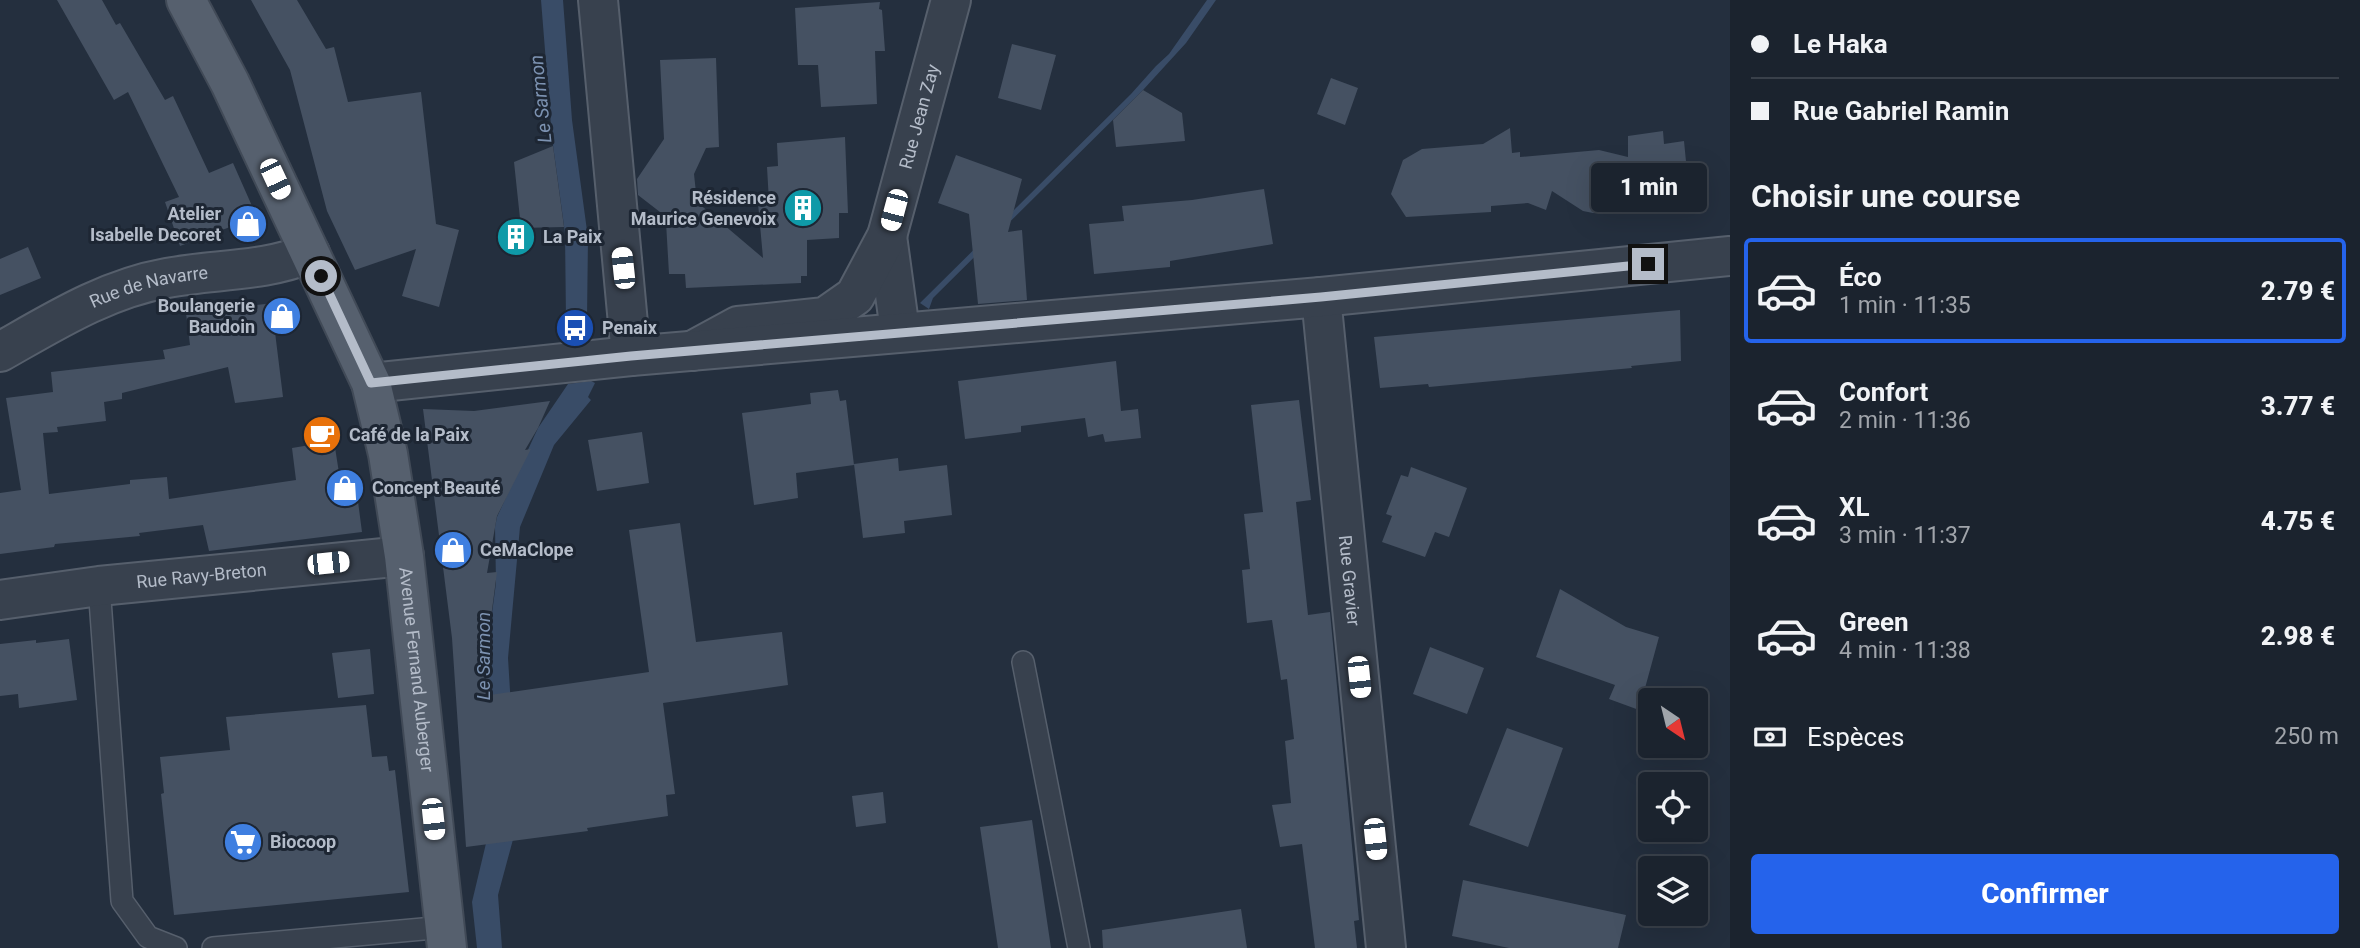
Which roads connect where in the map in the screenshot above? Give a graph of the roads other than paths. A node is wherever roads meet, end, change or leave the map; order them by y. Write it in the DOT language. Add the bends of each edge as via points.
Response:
graph roads {
  1 [pos="186,0"];
  2 [pos="598,0"];
  3 [pos="951,0"];
  4 [pos="887,236"];
  5 [pos="310,253"];
  6 [pos="1730,256"];
  7 [pos="1321,297"];
  8 [pos="900,331"];
  9 [pos="692,351"];
  10 [pos="0,352"];
  11 [pos="631,356"];
  12 [pos="371,383"];
  13 [pos="404,556"];
  14 [pos="99,586"];
  15 [pos="0,600"];
  16 [pos="1023,662"];
  17 [pos="445,938"];
  18 [pos="176,948"];
  19 [pos="212,948"];
  20 [pos="1079,948"];
  21 [pos="1386,948"];
  1 -- 5 [label="main road"];
  2 -- 11 [label="street"];
  3 -- 4 [label="street, Rue Jean Zay"];
  4 -- 8 [label="street, Rue Jean Zay"];
  4 -- 9 [label="street, Rue Jean Zay" via="855,296 825,317 738,326"];
  5 -- 10 [label="street, Rue de Navarre" via="281,263 166,278 114,292"];
  5 -- 12 [label="main road, Avenue Fernand Auberger"];
  6 -- 7 [label="street"];
  7 -- 8 [label="street"];
  7 -- 21 [label="street, Rue Gravier"];
  8 -- 9 [label="street"];
  9 -- 11 [label="street"];
  11 -- 12 [label="street"];
  12 -- 13 [label="main road, Avenue Fernand Auberger"];
  13 -- 14 [label="street, Rue Ravy-Breton"];
  13 -- 17 [label="main road, Avenue Fernand Auberger"];
  14 -- 15 [label="street, Rue Ravy-Breton"];
  14 -- 18 [label="lane" via="122,901 148,937"];
  16 -- 20 [label="lane"];
  17 -- 19 [label="lane"];
}
